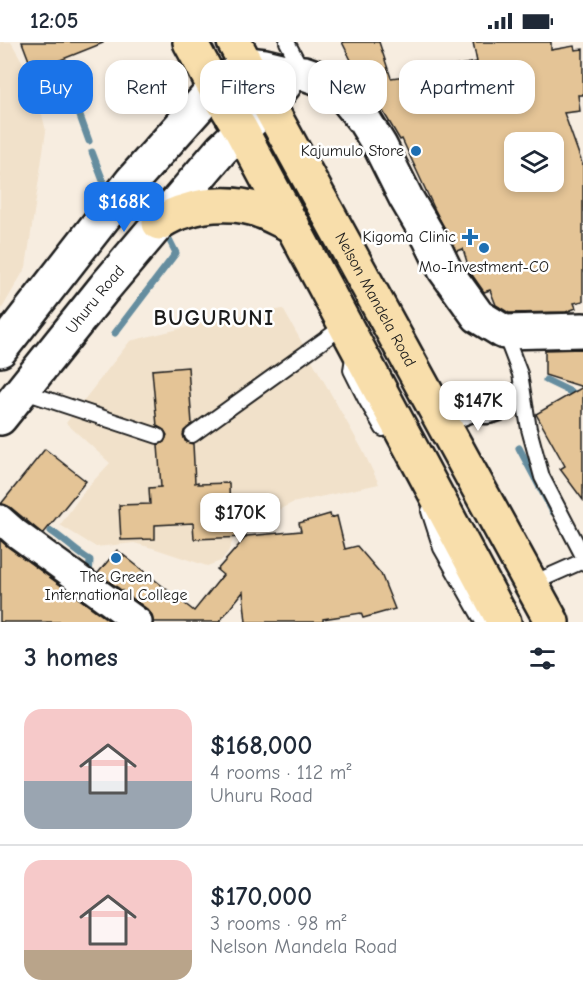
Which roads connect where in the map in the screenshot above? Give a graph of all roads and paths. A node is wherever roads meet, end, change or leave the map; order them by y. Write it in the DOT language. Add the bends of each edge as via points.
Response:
graph roads {
  1 [pos="190,42"];
  2 [pos="240,53"];
  3 [pos="253,60"];
  4 [pos="200,61"];
  5 [pos="296,64"];
  6 [pos="200,104"];
  7 [pos="231,114"];
  8 [pos="259,114"];
  9 [pos="275,114"];
  10 [pos="241,130"];
  11 [pos="159,223"];
  12 [pos="293,226"];
  13 [pos="583,330"];
  14 [pos="504,332"];
  15 [pos="351,335"];
  16 [pos="0,350"];
  17 [pos="22,391"];
  18 [pos="500,406"];
  19 [pos="0,418"];
  20 [pos="441,419"];
  21 [pos="192,435"];
  22 [pos="158,436"];
  23 [pos="390,441"];
  24 [pos="407,470"];
  25 [pos="0,519"];
  26 [pos="583,555"];
  27 [pos="583,561"];
  28 [pos="531,584"];
  29 [pos="138,622"];
  30 [pos="483,622"];
  31 [pos="504,622"];
  32 [pos="552,622"];
  1 -- 4 [label="main road"];
  2 -- 3 [label="main road"];
  5 -- 14 [label="main road" via="347,99 364,120 446,270 478,315"];
  6 -- 16 [label="main road" via="132,181"];
  7 -- 10 [label="main road"];
  8 -- 10 [label="main road, Uhuru Road"];
  9 -- 20 [label="main road, Nelson Mandela Road"];
  10 -- 11 [label="main road, Uhuru Road"];
  10 -- 12 [label="main road"];
  11 -- 12 [label="main road" via="182,211 219,205 246,206"];
  11 -- 17 [label="main road, Uhuru Road"];
  12 -- 15 [label="main road"];
  13 -- 14 [label="main road"];
  14 -- 26 [label="lane" via="520,374 542,477"];
  15 -- 21 [label="lane"];
  15 -- 23 [label="lane" via="351,370"];
  15 -- 31 [label="main road"];
  17 -- 19 [label="main road, Uhuru Road"];
  17 -- 22 [label="lane"];
  18 -- 20 [label="street" via="490,410 473,407"];
  20 -- 28 [label="main road, Nelson Mandela Road"];
  24 -- 30 [label="lane" via="424,499 441,548"];
  25 -- 29 [label="street"];
  27 -- 28 [label="lane"];
  28 -- 32 [label="main road, Nelson Mandela Road"];
}
